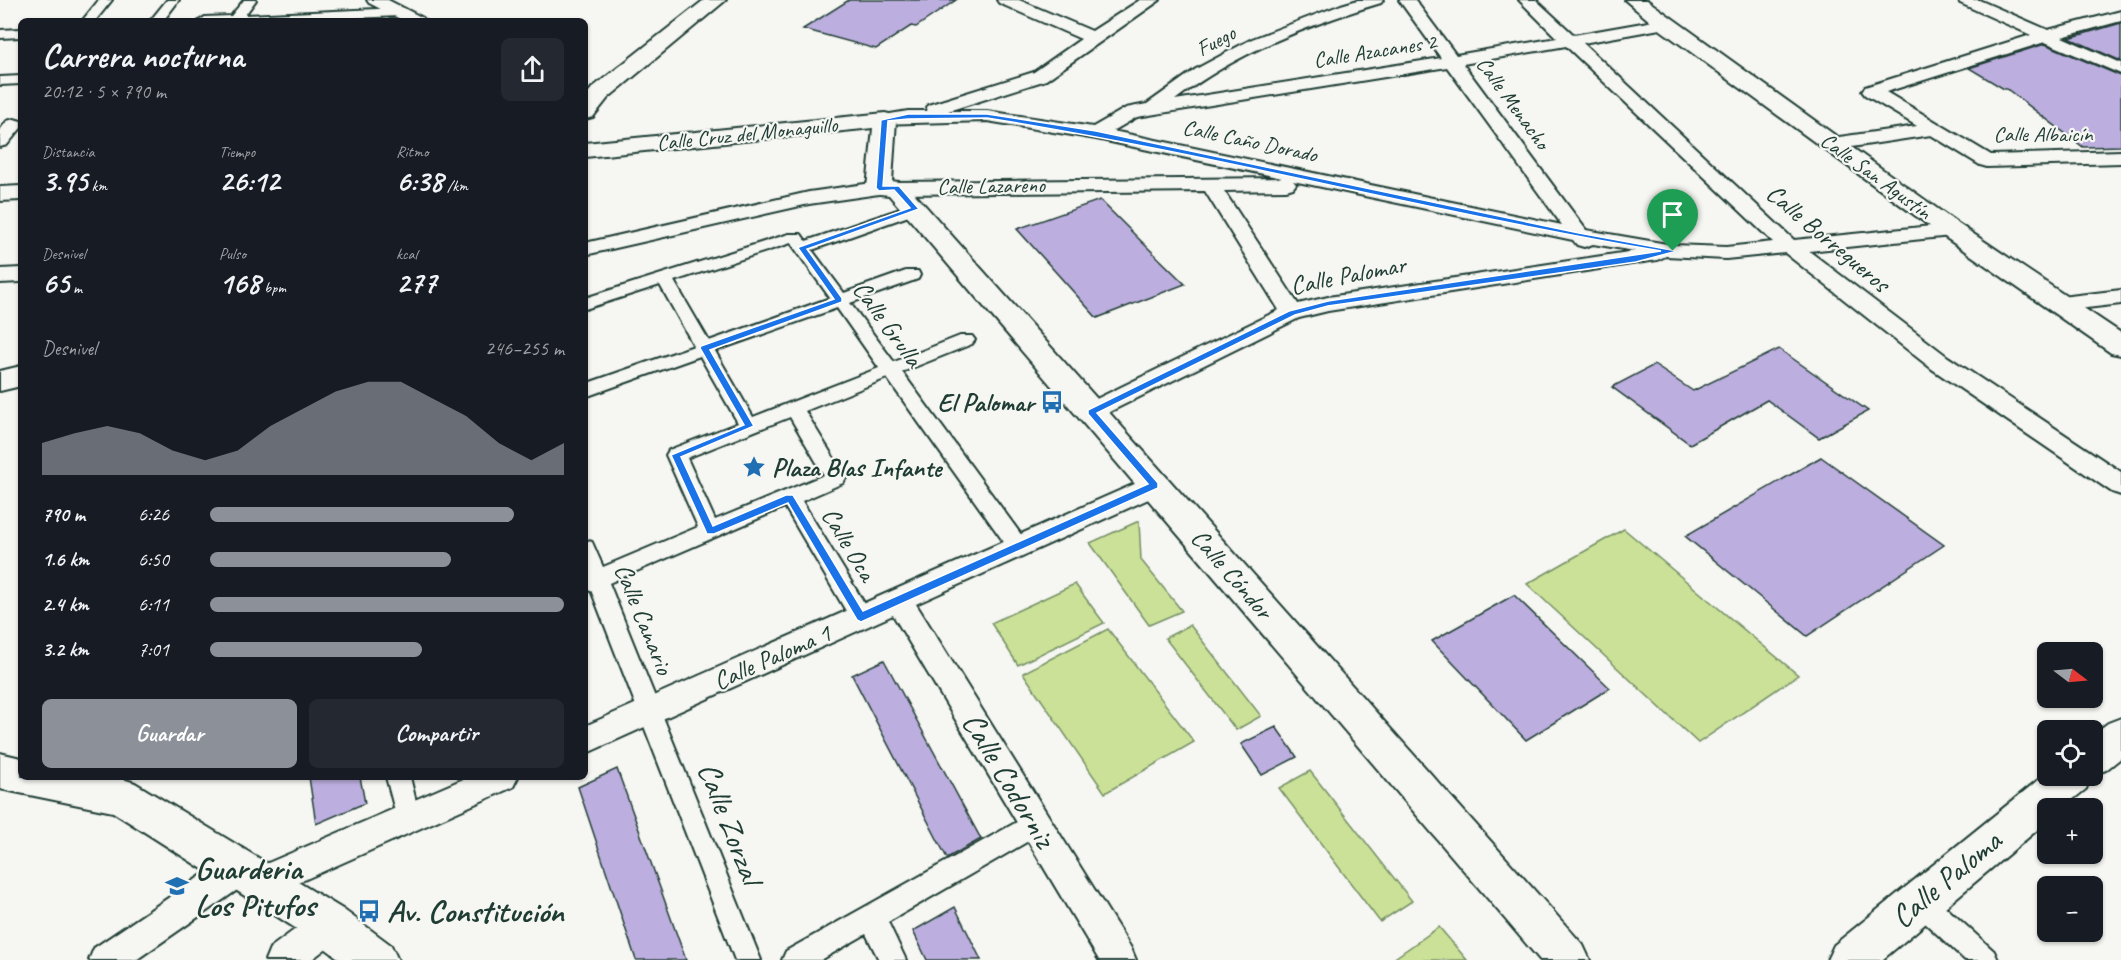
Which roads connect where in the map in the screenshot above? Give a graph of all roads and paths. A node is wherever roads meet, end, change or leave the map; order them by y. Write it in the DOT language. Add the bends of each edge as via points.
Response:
graph roads {
  1 [pos="106,0"];
  2 [pos="173,0"];
  3 [pos="250,0"];
  4 [pos="375,0"];
  5 [pos="716,0"];
  6 [pos="1005,0"];
  7 [pos="1152,0"];
  8 [pos="1375,0"];
  9 [pos="1407,0"];
  10 [pos="1527,0"];
  11 [pos="1635,0"];
  12 [pos="1966,0"];
  13 [pos="399,12"];
  14 [pos="2121,16"];
  15 [pos="91,18"];
  16 [pos="158,18"];
  17 [pos="236,18"];
  18 [pos="276,18"];
  19 [pos="411,18"];
  20 [pos="1665,24"];
  21 [pos="11,34"];
  22 [pos="2046,36"];
  23 [pos="1094,38"];
  24 [pos="1570,40"];
  25 [pos="0,43"];
  26 [pos="1452,61"];
  27 [pos="2121,69"];
  28 [pos="18,80"];
  29 [pos="0,81"];
  30 [pos="588,108"];
  31 [pos="1152,108"];
  32 [pos="908,116"];
  33 [pos="885,120"];
  34 [pos="12,125"];
  35 [pos="1937,129"];
  36 [pos="1096,133"];
  37 [pos="0,141"];
  38 [pos="1832,144"];
  39 [pos="588,150"];
  40 [pos="2121,158"];
  41 [pos="1332,183"];
  42 [pos="1211,185"];
  43 [pos="18,193"];
  44 [pos="0,194"];
  45 [pos="897,195"];
  46 [pos="1951,230"];
  47 [pos="1579,235"];
  48 [pos="1789,246"];
  49 [pos="588,248"];
  50 [pos="802,248"];
  51 [pos="1673,251"];
  52 [pos="1600,263"];
  53 [pos="18,275"];
  54 [pos="912,275"];
  55 [pos="0,276"];
  56 [pos="665,279"];
  57 [pos="2121,297"];
  58 [pos="839,300"];
  59 [pos="588,303"];
  60 [pos="2061,304"];
  61 [pos="1292,313"];
  62 [pos="966,340"];
  63 [pos="2121,346"];
  64 [pos="705,348"];
  65 [pos="890,370"];
  66 [pos="18,377"];
  67 [pos="0,381"];
  68 [pos="588,390"];
  69 [pos="794,409"];
  70 [pos="1091,412"];
  71 [pos="749,426"];
  72 [pos="1155,485"];
  73 [pos="2121,485"];
  74 [pos="790,498"];
  75 [pos="710,531"];
  76 [pos="1018,546"];
  77 [pos="588,564"];
  78 [pos="591,581"];
  79 [pos="899,600"];
  80 [pos="861,617"];
  81 [pos="651,711"];
  82 [pos="2121,735"];
  83 [pos="588,739"];
  84 [pos="2103,749"];
  85 [pos="0,771"];
  86 [pos="18,775"];
  87 [pos="43,780"];
  88 [pos="399,780"];
  89 [pos="495,780"];
  90 [pos="2060,786"];
  91 [pos="408,818"];
  92 [pos="1035,824"];
  93 [pos="249,877"];
  94 [pos="1920,901"];
  95 [pos="871,917"];
  96 [pos="329,926"];
  97 [pos="105,960"];
  98 [pos="282,960"];
  99 [pos="376,960"];
  100 [pos="748,960"];
  101 [pos="795,960"];
  102 [pos="893,960"];
  103 [pos="1119,960"];
  104 [pos="1568,960"];
  105 [pos="1849,960"];
  106 [pos="1985,960"];
  1 -- 15 [label="street"];
  2 -- 16 [label="street"];
  3 -- 17 [label="street"];
  4 -- 13 [label="street"];
  5 -- 30 [label="street" via="600,93"];
  6 -- 23 [label="street"];
  7 -- 23 [label="street"];
  8 -- 31 [label="street, Fuego" via="1270,38 1176,88"];
  9 -- 26 [label="street, Calle Menacho"];
  10 -- 24 [label="street, Calle Borregueros"];
  11 -- 20 [label="street, Calle San Agustín"];
  12 -- 22 [label="street"];
  13 -- 18 [label="street"];
  13 -- 19 [label="street"];
  14 -- 22 [label="street"];
  20 -- 24 [label="street, Calle Azacanes 2"];
  20 -- 38 [label="street, Calle San Agustín"];
  21 -- 25 [label="street"];
  22 -- 27 [label="street"];
  22 -- 35 [label="street, Calle Albaicín" via="1871,91"];
  23 -- 32 [label="street" via="1040,76"];
  24 -- 26 [label="street, Calle Azacanes 2"];
  24 -- 48 [label="street, Calle Borregueros"];
  26 -- 31 [label="street, Calle Azacanes 2"];
  26 -- 47 [label="street, Calle Menacho"];
  28 -- 29 [label="street"];
  31 -- 36 [label="street, Calle Azacanes 2" via="1131,112"];
  32 -- 33 [label="street, Calle Cruz del Monaguillo"];
  32 -- 36 [label="street, Calle Caño Dorado" via="987,116"];
  33 -- 39 [label="street, Calle Cruz del Monaguillo"];
  33 -- 45 [label="street"];
  34 -- 37 [label="street"];
  35 -- 38 [label="street"];
  35 -- 40 [label="street, Calle Albaicín" via="1987,161"];
  36 -- 41 [label="street, Calle Caño Dorado"];
  38 -- 46 [label="street, Calle San Agustín"];
  41 -- 42 [label="street, Calle Lazareno"];
  41 -- 47 [label="street, Calle Caño Dorado"];
  42 -- 45 [label="street, Calle Lazareno"];
  42 -- 61 [label="street"];
  43 -- 44 [label="street"];
  45 -- 49 [label="street, Calle Lazareno" via="809,198"];
  45 -- 50 [label="street"];
  45 -- 70 [label="street, Calle Cóndor"];
  46 -- 48 [label="street"];
  46 -- 60 [label="street, Calle San Agustín"];
  47 -- 51 [label="street, Calle Caño Dorado"];
  47 -- 52 [label="street, Calle Menacho"];
  48 -- 51 [label="street" via="1726,253"];
  48 -- 73 [label="street, Calle Borregueros" via="1940,363"];
  50 -- 56 [label="street" via="795,237"];
  50 -- 58 [label="street, Calle Grulla"];
  51 -- 52 [label="street, Calle Palomar"];
  52 -- 61 [label="street, Calle Palomar" via="1328,304"];
  53 -- 55 [label="street"];
  54 -- 58 [label="street"];
  56 -- 59 [label="street"];
  56 -- 64 [label="street"];
  57 -- 60 [label="street"];
  58 -- 64 [label="street"];
  58 -- 65 [label="street, Calle Grulla"];
  60 -- 63 [label="street, Calle San Agustín"];
  61 -- 70 [label="street, Calle Palomar"];
  62 -- 65 [label="street"];
  64 -- 68 [label="street"];
  64 -- 71 [label="street"];
  65 -- 69 [label="street"];
  65 -- 76 [label="street, Calle Grulla"];
  66 -- 67 [label="street"];
  69 -- 71 [label="street"];
  69 -- 74 [label="street" via="836,478"];
  70 -- 72 [label="street, Calle Cóndor"];
  71 -- 75 [label="street" via="676,455"];
  72 -- 76 [label="street, Calle Paloma 1"];
  72 -- 104 [label="street, Calle Cóndor"];
  74 -- 75 [label="street"];
  74 -- 80 [label="street, Calle Oca"];
  75 -- 78 [label="street"];
  76 -- 79 [label="street, Calle Paloma 1"];
  77 -- 78 [label="street, Calle Canario"];
  78 -- 81 [label="street, Calle Canario"];
  79 -- 80 [label="street, Calle Paloma 1"];
  79 -- 92 [label="street, Calle Codorniz"];
  80 -- 81 [label="street, Calle Paloma 1"];
  81 -- 83 [label="street, Calle Paloma 1"];
  81 -- 100 [label="street, Calle Zorzal"];
  82 -- 84 [label="street"];
  85 -- 86 [label="street"];
  87 -- 93 [label="street" via="121,796"];
  88 -- 91 [label="street"];
  89 -- 91 [label="street"];
  90 -- 94 [label="street, Calle Paloma"];
  91 -- 93 [label="street"];
  92 -- 95 [label="street"];
  92 -- 103 [label="street, Calle Codorniz"];
  93 -- 96 [label="street"];
  93 -- 97 [label="street"];
  94 -- 105 [label="street, Calle Paloma"];
  94 -- 106 [label="street"];
  95 -- 101 [label="street"];
  95 -- 102 [label="street"];
  96 -- 98 [label="street"];
  96 -- 99 [label="street"];
}
